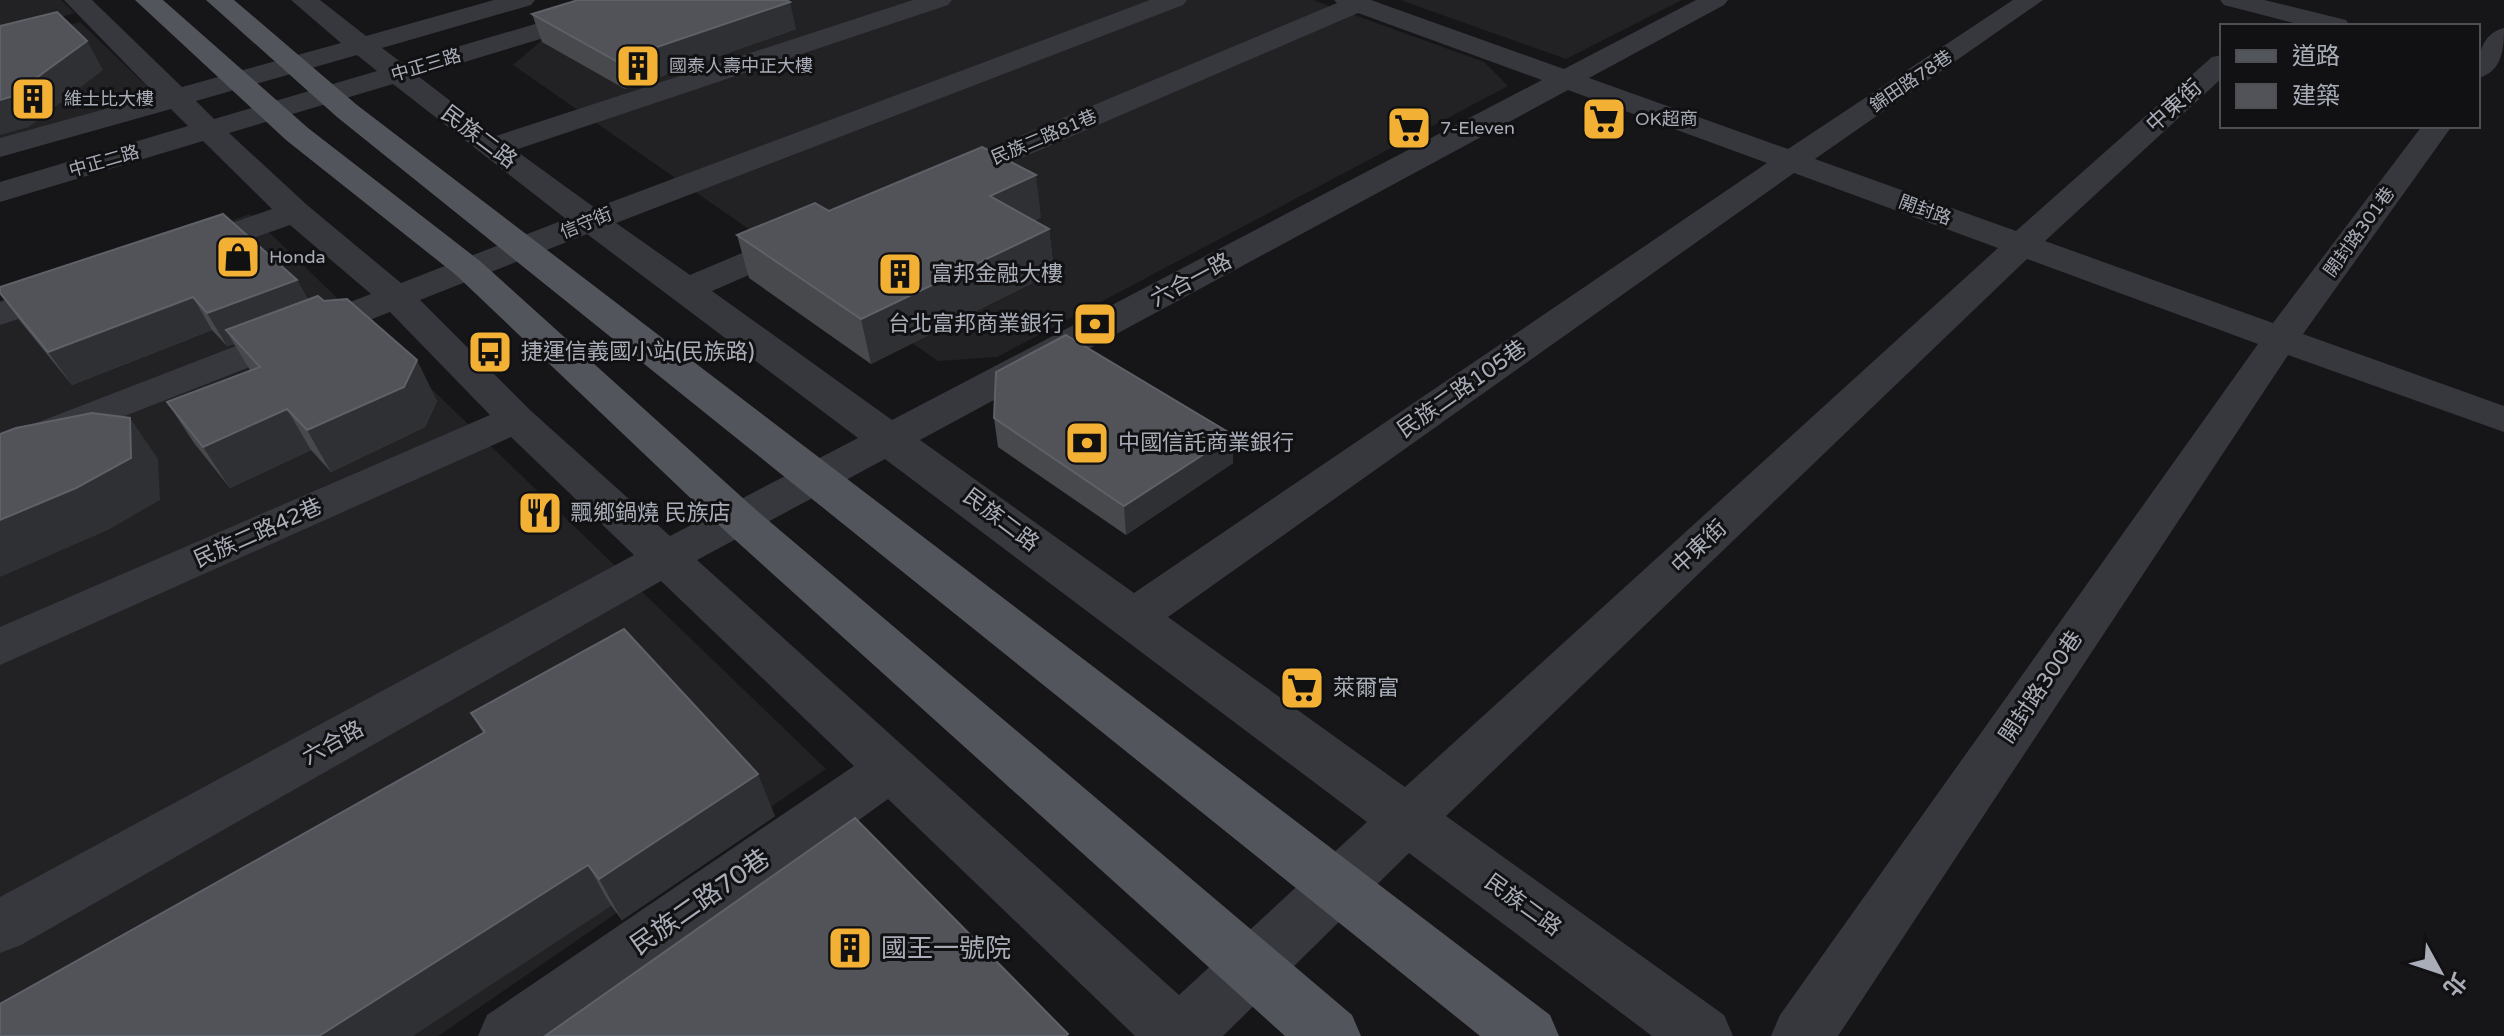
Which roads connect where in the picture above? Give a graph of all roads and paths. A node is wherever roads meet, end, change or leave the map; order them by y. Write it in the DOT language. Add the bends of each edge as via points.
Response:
graph roads {
  1 [pos="148,0"];
  2 [pos="219,0"];
  3 [pos="304,0"];
  4 [pos="522,0"];
  5 [pos="644,0"];
  6 [pos="939,0"];
  7 [pos="1174,0"];
  8 [pos="1715,0"];
  9 [pos="2030,0"];
  10 [pos="2233,0"];
  11 [pos="1352,2"];
  12 [pos="77,12"];
  13 [pos="2277,12"];
  14 [pos="2328,24"];
  15 [pos="2504,36"];
  16 [pos="359,46"];
  17 [pos="292,65"];
  18 [pos="2220,65"];
  19 [pos="2486,66"];
  20 [pos="396,74"];
  21 [pos="1566,79"];
  22 [pos="240,80"];
  23 [pos="328,95"];
  24 [pos="273,111"];
  25 [pos="193,114"];
  26 [pos="2436,128"];
  27 [pos="0,148"];
  28 [pos="492,148"];
  29 [pos="1791,161"];
  30 [pos="0,192"];
  31 [pos="910,194"];
  32 [pos="295,212"];
  33 [pos="593,220"];
  34 [pos="824,231"];
  35 [pos="2022,244"];
  36 [pos="524,248"];
  37 [pos="150,262"];
  38 [pos="468,268"];
  39 [pos="105,278"];
  40 [pos="687,289"];
  41 [pos="396,297"];
  42 [pos="0,314"];
  43 [pos="2280,339"];
  44 [pos="516,419"];
  45 [pos="2504,420"];
  46 [pos="890,439"];
  47 [pos="0,452"];
  48 [pos="816,478"];
  49 [pos="739,519"];
  50 [pos="665,558"];
  51 [pos="1132,618"];
  52 [pos="0,647"];
  53 [pos="892,768"];
  54 [pos="1406,820"];
  55 [pos="1336,886"];
  56 [pos="0,927"];
  57 [pos="1252,968"];
  58 [pos="509,1036"];
  59 [pos="1180,1036"];
  60 [pos="1330,1036"];
  61 [pos="1528,1036"];
  62 [pos="1702,1036"];
  63 [pos="1802,1036"];
  1 -- 22 [label="main road"];
  2 -- 17 [label="main road"];
  3 -- 16 [label="street, 民族二路"];
  4 -- 16 [label="street, 中正三路"];
  5 -- 20 [label="street, 中正三路"];
  6 -- 28 [label="street"];
  7 -- 33 [label="street, 信守街"];
  8 -- 21 [label="street, 六合一路"];
  9 -- 29 [label="street, 錦田路78巷"];
  10 -- 13 [label="street"];
  11 -- 21 [label="street, 開封路"];
  11 -- 31 [label="street, 民族二路81巷"];
  12 -- 25 [label="street"];
  13 -- 14 [label="street"];
  15 -- 19 [label="street"];
  16 -- 17 [label="street, 中正三路"];
  16 -- 20 [label="street, 民族二路"];
  17 -- 22 [label="street, 中正三路"];
  17 -- 23 [label="main road"];
  18 -- 35 [label="street, 中東街"];
  20 -- 23 [label="street, 中正三路"];
  20 -- 28 [label="street, 民族二路"];
  21 -- 29 [label="street, 開封路"];
  21 -- 46 [label="street, 六合一路"];
  22 -- 24 [label="main road"];
  22 -- 25 [label="street, 中正三路"];
  23 -- 24 [label="street, 中正三路"];
  23 -- 36 [label="main road"];
  24 -- 25 [label="street, 中正三路"];
  24 -- 38 [label="main road"];
  25 -- 27 [label="street, 中正二路"];
  25 -- 30 [label="street, 中正二路"];
  25 -- 32 [label="street"];
  26 -- 43 [label="street, 開封路301巷"];
  28 -- 33 [label="street, 民族二路"];
  29 -- 35 [label="street, 開封路"];
  29 -- 51 [label="street, 民族二路105巷"];
  32 -- 37 [label="street"];
  32 -- 41 [label="street"];
  33 -- 36 [label="street, 信守街"];
  33 -- 40 [label="street, 民族二路"];
  34 -- 40 [label="street"];
  35 -- 43 [label="street, 開封路"];
  35 -- 54 [label="street, 中東街"];
  36 -- 38 [label="street, 信守街"];
  36 -- 48 [label="main road"];
  38 -- 41 [label="street, 信守街"];
  38 -- 49 [label="main road"];
  39 -- 42 [label="street"];
  40 -- 46 [label="street, 民族二路"];
  41 -- 44 [label="street"];
  41 -- 47 [label="street, 信守街"];
  43 -- 45 [label="street, 開封路"];
  43 -- 63 [label="street, 開封路300巷"];
  44 -- 50 [label="street"];
  44 -- 52 [label="street, 民族二路42巷"];
  46 -- 48 [label="street, 六合一路"];
  46 -- 51 [label="street, 民族二路"];
  48 -- 49 [label="street, 六合一路"];
  48 -- 55 [label="main road"];
  49 -- 50 [label="street, 六合一路"];
  49 -- 57 [label="main road"];
  50 -- 53 [label="street"];
  50 -- 56 [label="street, 六合路"];
  51 -- 54 [label="street, 民族二路"];
  53 -- 58 [label="street, 民族二路70巷"];
  53 -- 59 [label="street"];
  54 -- 55 [label="street, 中東街"];
  54 -- 62 [label="street, 民族二路"];
  55 -- 57 [label="street, 中東街"];
  55 -- 61 [label="main road"];
  57 -- 59 [label="street, 中東街"];
  57 -- 60 [label="main road"];
}
